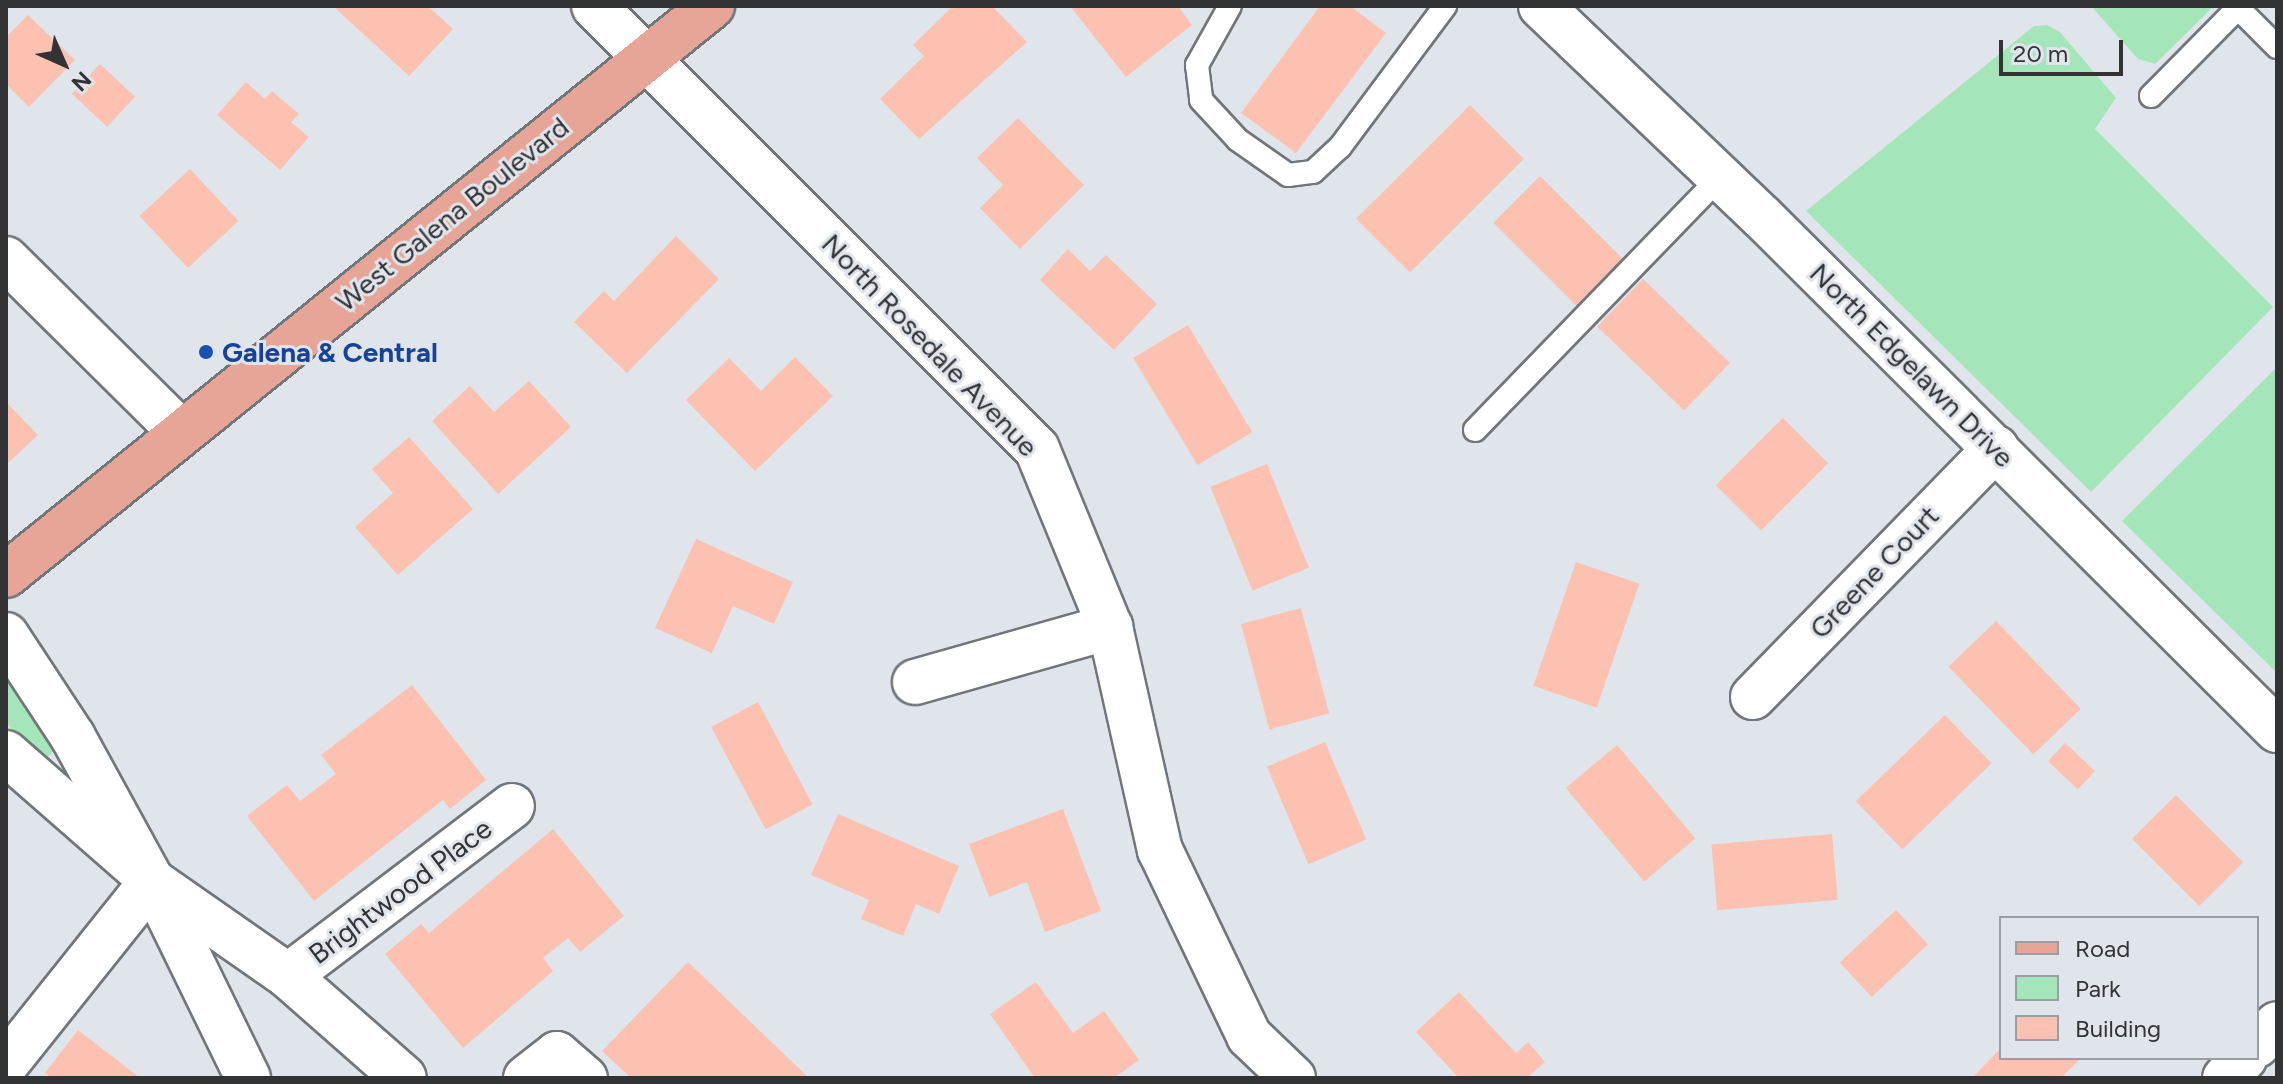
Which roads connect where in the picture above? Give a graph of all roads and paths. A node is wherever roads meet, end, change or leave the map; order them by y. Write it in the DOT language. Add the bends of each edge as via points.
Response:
graph roads {
  1 [pos="594,6"];
  2 [pos="712,6"];
  3 [pos="1230,6"];
  4 [pos="1445,6"];
  5 [pos="1541,6"];
  6 [pos="2277,47"];
  7 [pos="647,58"];
  8 [pos="2151,96"];
  9 [pos="1721,176"];
  10 [pos="6,259"];
  11 [pos="1475,430"];
  12 [pos="181,432"];
  13 [pos="1996,448"];
  14 [pos="6,575"];
  15 [pos="1110,627"];
  16 [pos="6,635"];
  17 [pos="915,682"];
  18 [pos="1753,697"];
  19 [pos="2277,730"];
  20 [pos="6,753"];
  21 [pos="512,806"];
  22 [pos="152,881"];
  23 [pos="288,976"];
  24 [pos="2277,1024"];
  25 [pos="2259,1043"];
  26 [pos="2242,1060"];
  27 [pos="6,1064"];
  28 [pos="248,1078"];
  29 [pos="404,1078"];
  30 [pos="526,1078"];
  31 [pos="585,1078"];
  32 [pos="1293,1078"];
  33 [pos="2225,1078"];
  1 -- 7 [label="street, North Rosedale Avenue"];
  2 -- 7 [label="main road, West Galena Boulevard"];
  3 -- 4 [label="lane" via="1197,65 1201,100 1238,140 1288,175 1313,172 1340,147"];
  5 -- 9 [label="street, North Edgelawn Drive"];
  6 -- 8 [label="lane" via="2238,8"];
  7 -- 12 [label="main road, West Galena Boulevard"];
  7 -- 15 [label="street, North Rosedale Avenue" via="1037,449"];
  9 -- 11 [label="lane"];
  9 -- 13 [label="street, North Edgelawn Drive"];
  10 -- 12 [label="street"];
  12 -- 14 [label="main road, West Galena Boulevard"];
  13 -- 18 [label="street, Greene Court"];
  13 -- 19 [label="street, North Edgelawn Drive"];
  15 -- 17 [label="street"];
  15 -- 32 [label="street, North Rosedale Avenue" via="1160,850 1249,1036"];
  16 -- 22 [label="street" via="73,737"];
  20 -- 22 [label="street"];
  21 -- 23 [label="street, Brightwood Place"];
  22 -- 23 [label="street"];
  22 -- 27 [label="street"];
  22 -- 28 [label="street"];
  23 -- 29 [label="street"];
  24 -- 25 [label="street"];
  26 -- 33 [label="street"];
  30 -- 31 [label="street" via="557,1054"];
}
